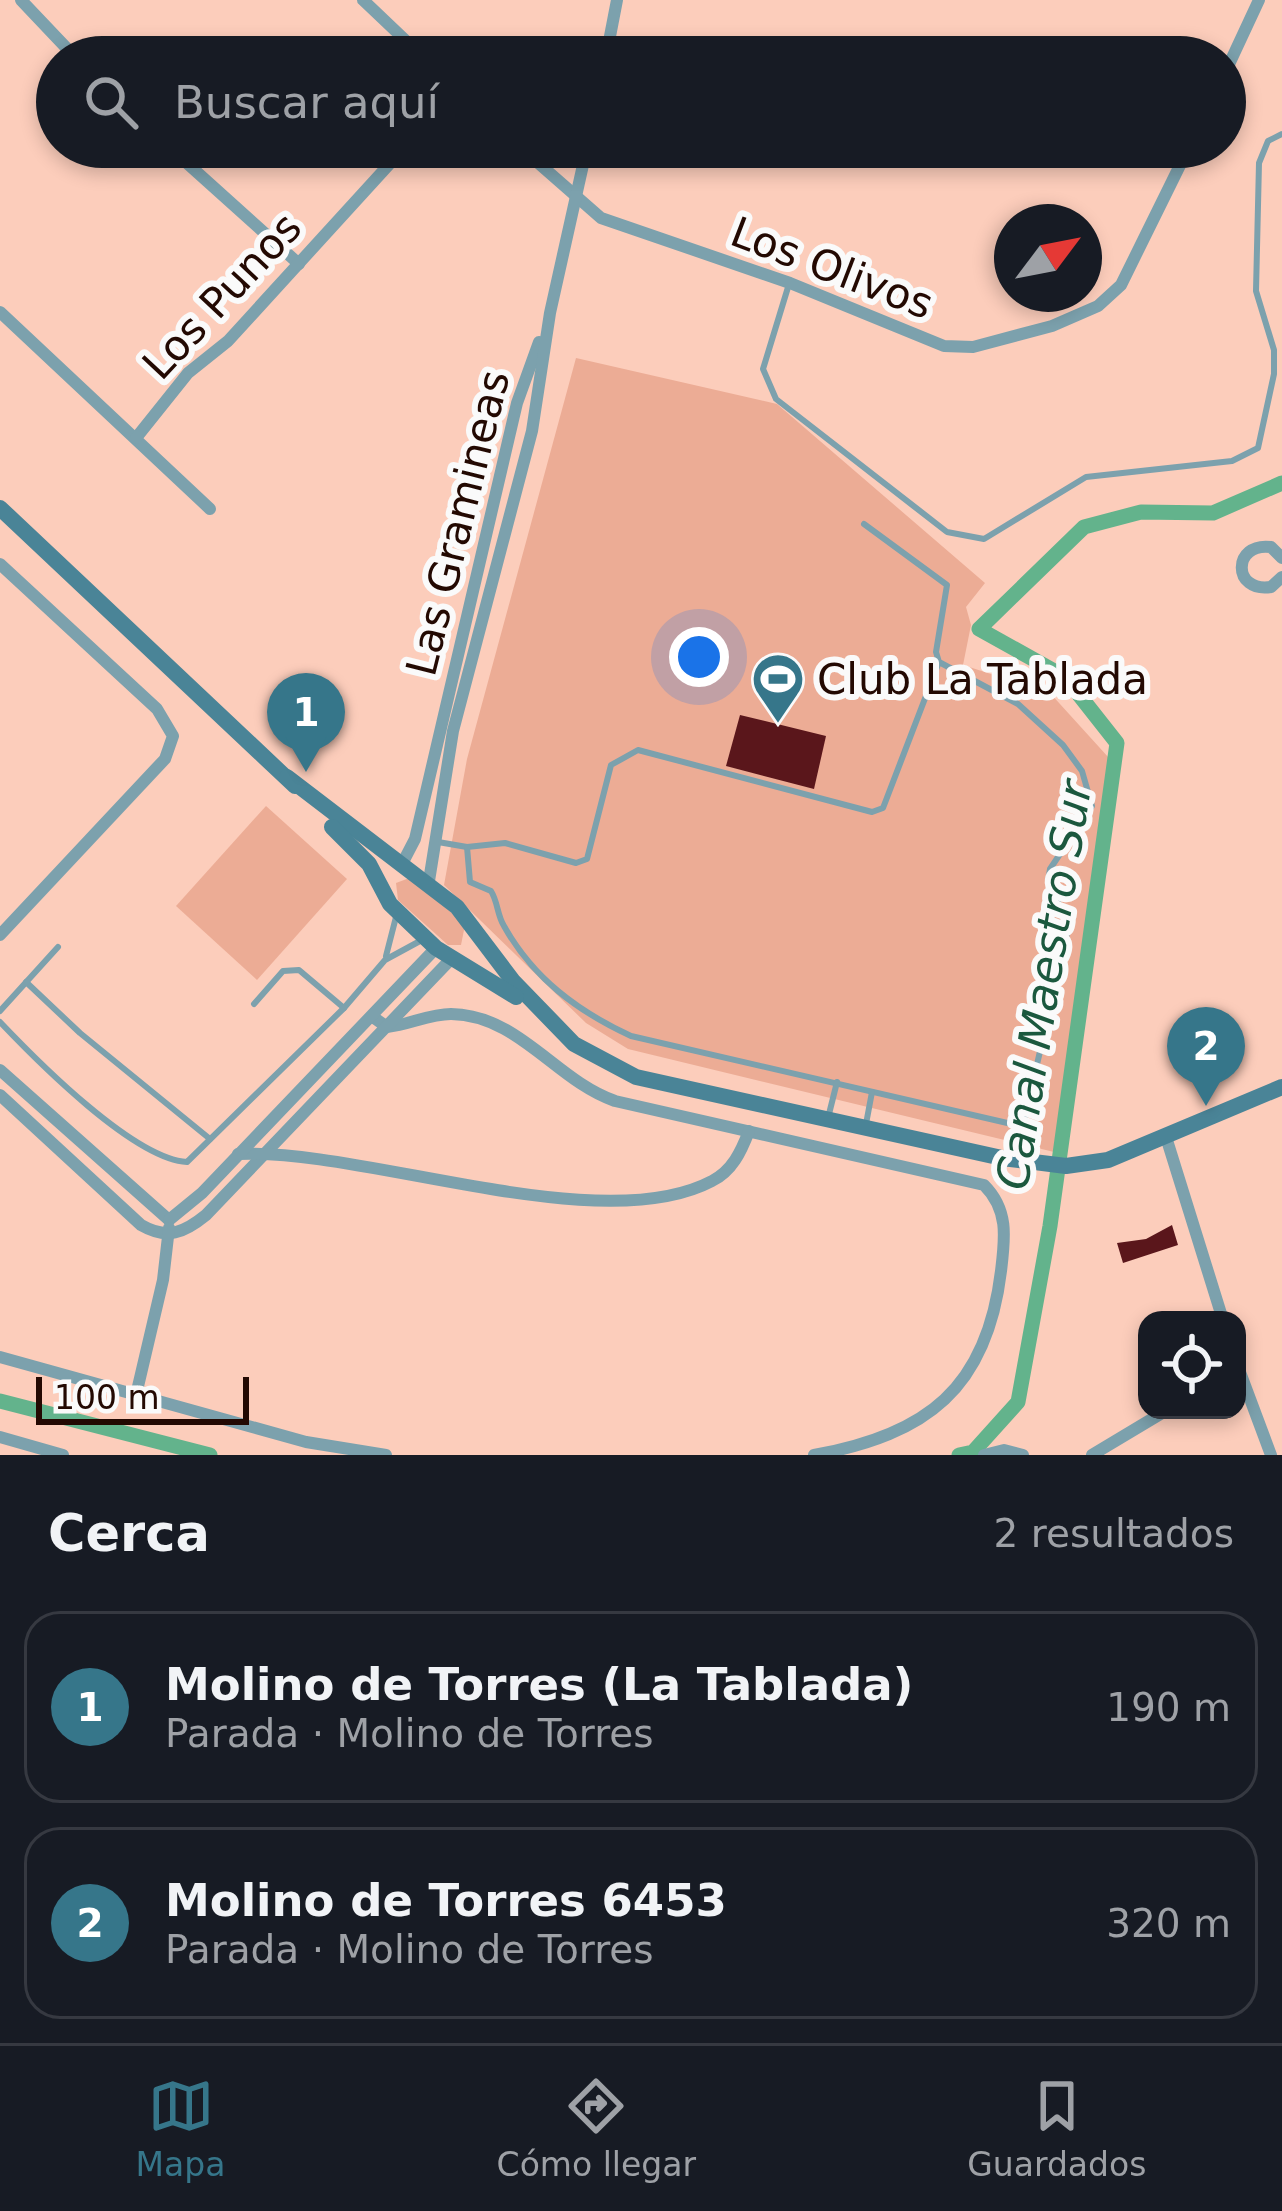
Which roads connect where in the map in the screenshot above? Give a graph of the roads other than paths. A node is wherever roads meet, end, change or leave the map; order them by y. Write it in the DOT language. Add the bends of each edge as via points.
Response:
graph roads {
  1 [pos="21,0"];
  2 [pos="363,0"];
  3 [pos="617,0"];
  4 [pos="1259,0"];
  5 [pos="55,36"];
  6 [pos="401,36"];
  7 [pos="610,36"];
  8 [pos="1242,36"];
  9 [pos="1282,134"];
  10 [pos="192,168"];
  11 [pos="386,168"];
  12 [pos="543,168"];
  13 [pos="583,168"];
  14 [pos="1180,168"];
  15 [pos="577,200"];
  16 [pos="298,263"];
  17 [pos="790,283"];
  18 [pos="0,312"];
  19 [pos="550,313"];
  20 [pos="136,438"];
  21 [pos="0,508"];
  22 [pos="210,509"];
  23 [pos="864,524"];
  24 [pos="1282,558"];
  25 [pos="0,564"];
  26 [pos="1282,577"];
  27 [pos="939,662"];
  28 [pos="442,752"];
  29 [pos="287,777"];
  30 [pos="435,841"];
  31 [pos="466,847"];
  32 [pos="402,864"];
  33 [pos="429,881"];
  34 [pos="391,905"];
  35 [pos="471,922"];
  36 [pos="0,935"];
  37 [pos="58,947"];
  38 [pos="438,948"];
  39 [pos="385,960"];
  40 [pos="26,982"];
  41 [pos="254,1004"];
  42 [pos="344,1008"];
  43 [pos="0,1011"];
  44 [pos="374,1017"];
  45 [pos="546,1018"];
  46 [pos="0,1022"];
  47 [pos="387,1028"];
  48 [pos="0,1070"];
  49 [pos="837,1082"];
  50 [pos="1282,1087"];
  51 [pos="872,1092"];
  52 [pos="0,1095"];
  53 [pos="749,1103"];
  54 [pos="829,1118"];
  55 [pos="263,1126"];
  56 [pos="866,1126"];
  57 [pos="749,1131"];
  58 [pos="1166,1137"];
  59 [pos="211,1140"];
  60 [pos="272,1152"];
  61 [pos="975,1153"];
  62 [pos="238,1154"];
  63 [pos="169,1228"];
  64 [pos="1220,1311"];
  65 [pos="0,1357"];
  66 [pos="1246,1388"];
  67 [pos="136,1394"];
  68 [pos="1152,1419"];
  69 [pos="0,1437"];
  70 [pos="63,1455"];
  71 [pos="386,1455"];
  72 [pos="814,1455"];
  73 [pos="984,1455"];
  74 [pos="1023,1455"];
  75 [pos="1092,1455"];
  76 [pos="1271,1455"];
  1 -- 5 [label="street"];
  2 -- 6 [label="street"];
  3 -- 7 [label="street"];
  4 -- 8 [label="street"];
  9 -- 17 [label="lane" via="1268,141 1259,163 1256,291 1275,359 1258,448 1232,461 1086,477 984,539 947,532 776,399 763,369"];
  10 -- 16 [label="street"];
  11 -- 16 [label="street, Los Punos"];
  12 -- 15 [label="street, Los Olivos"];
  13 -- 15 [label="street, Las Gramineas"];
  14 -- 17 [label="street, Los Olivos" via="1121,285 1098,306 1052,326 973,347 944,346"];
  15 -- 17 [label="street, Los Olivos" via="601,218"];
  15 -- 19 [label="street, Las Gramineas"];
  16 -- 20 [label="street, Los Punos"];
  18 -- 20 [label="street"];
  19 -- 28 [label="street, Las Gramineas" via="532,430"];
  19 -- 28 [label="street, Las Gramineas" via="517,403"];
  20 -- 22 [label="street"];
  21 -- 29 [label="main road"];
  23 -- 27 [label="lane" via="947,585"];
  24 -- 26 [label="street" via="1256,546 1240,568 1257,589"];
  25 -- 36 [label="street" via="157,709 172,745"];
  27 -- 31 [label="lane" via="884,808 872,812 638,750 611,765 587,859 576,863 505,843"];
  27 -- 51 [label="lane" via="1018,704 1063,745 1092,806 1050,868 1052,896 1069,925 1024,1120 1016,1125"];
  28 -- 30 [label="street"];
  28 -- 32 [label="street"];
  29 -- 32 [label="main road"];
  29 -- 34 [label="main road" via="364,859"];
  30 -- 31 [label="lane"];
  30 -- 33 [label="street"];
  31 -- 49 [label="lane" via="470,882 496,898 502,924 531,966 584,1011 631,1036"];
  32 -- 33 [label="main road"];
  32 -- 34 [label="main road" via="385,885"];
  33 -- 35 [label="main road"];
  34 -- 38 [label="main road"];
  34 -- 39 [label="lane" via="396,928"];
  35 -- 38 [label="main road" via="472,944"];
  35 -- 45 [label="main road"];
  37 -- 40 [label="lane"];
  38 -- 39 [label="lane"];
  38 -- 44 [label="street"];
  38 -- 45 [label="main road"];
  38 -- 47 [label="street"];
  39 -- 42 [label="lane"];
  40 -- 43 [label="lane"];
  40 -- 59 [label="lane"];
  41 -- 42 [label="lane" via="284,971 299,970"];
  42 -- 59 [label="lane"];
  44 -- 47 [label="street"];
  44 -- 55 [label="street"];
  45 -- 53 [label="main road" via="621,1071"];
  46 -- 59 [label="lane" via="170,1161 188,1162"];
  47 -- 57 [label="street" via="441,1015 486,1018 603,1097"];
  47 -- 60 [label="street"];
  48 -- 63 [label="street"];
  49 -- 51 [label="lane"];
  49 -- 54 [label="lane"];
  50 -- 58 [label="main road"];
  51 -- 56 [label="lane"];
  52 -- 63 [label="street" via="141,1225"];
  53 -- 54 [label="main road"];
  53 -- 61 [label="main road"];
  54 -- 56 [label="main road"];
  55 -- 60 [label="street"];
  55 -- 62 [label="street"];
  56 -- 61 [label="main road"];
  57 -- 60 [label="street" via="739,1156 708,1184 622,1199 566,1198"];
  57 -- 72 [label="street" via="973,1179 994,1196 1005,1224 990,1333 950,1398 909,1425"];
  58 -- 61 [label="main road" via="1099,1163 1066,1166"];
  58 -- 64 [label="street"];
  60 -- 62 [label="street"];
  60 -- 63 [label="street" via="206,1215"];
  62 -- 63 [label="street"];
  63 -- 67 [label="street"];
  65 -- 67 [label="street"];
  66 -- 76 [label="street"];
  67 -- 71 [label="street" via="306,1442"];
  68 -- 75 [label="street"];
  69 -- 70 [label="street"];
  73 -- 74 [label="street"];
}
